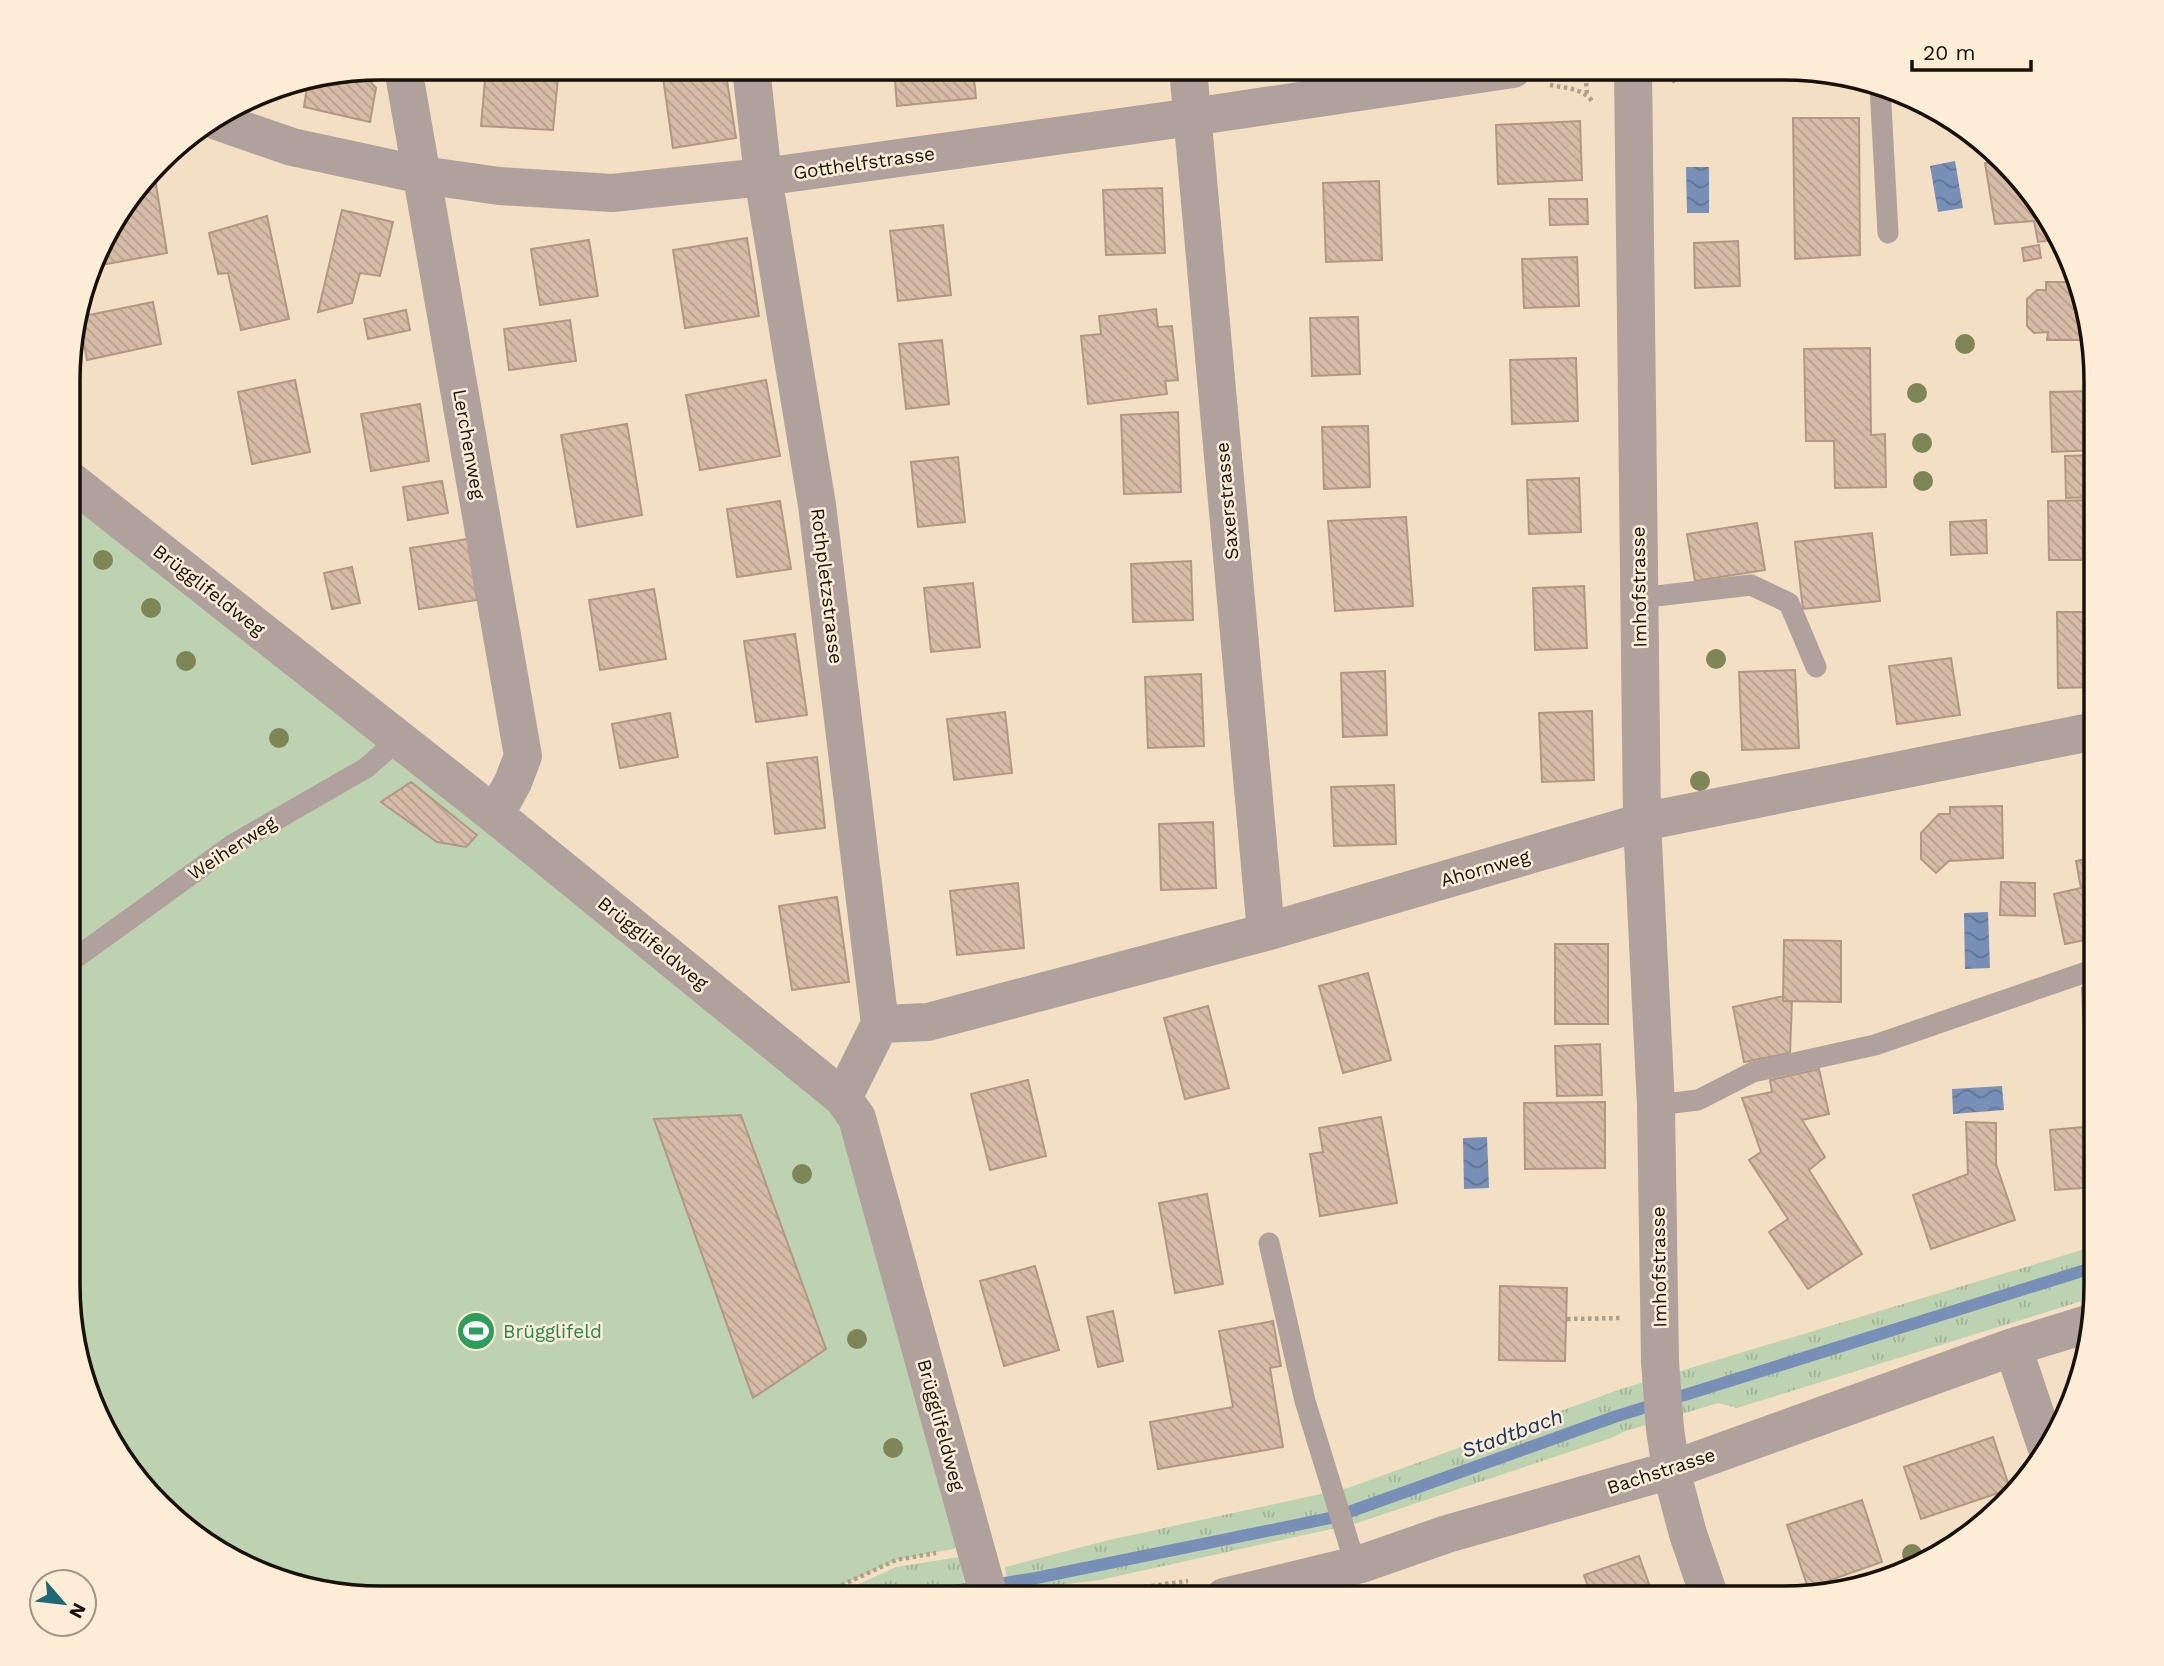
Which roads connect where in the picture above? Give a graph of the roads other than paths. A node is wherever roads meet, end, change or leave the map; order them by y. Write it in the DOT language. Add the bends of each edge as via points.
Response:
graph roads {
  1 [pos="404,80"];
  2 [pos="752,80"];
  3 [pos="1189,80"];
  4 [pos="1494,80"];
  5 [pos="1633,80"];
  6 [pos="1881,97"];
  7 [pos="1192,117"];
  8 [pos="226,124"];
  9 [pos="422,175"];
  10 [pos="763,177"];
  11 [pos="1888,233"];
  12 [pos="80,488"];
  13 [pos="1639,598"];
  14 [pos="1816,667"];
  15 [pos="2084,732"];
  16 [pos="398,740"];
  17 [pos="495,815"];
  18 [pos="1642,822"];
  19 [pos="1266,932"];
  20 [pos="80,955"];
  21 [pos="2084,973"];
  22 [pos="880,1024"];
  23 [pos="843,1098"];
  24 [pos="1656,1105"];
  25 [pos="1269,1243"];
  26 [pos="2081,1326"];
  27 [pos="2013,1347"];
  28 [pos="2042,1436"];
  29 [pos="1671,1470"];
  30 [pos="1353,1549"];
  31 [pos="981,1572"];
  32 [pos="1256,1586"];
  33 [pos="1706,1586"];
  1 -- 9 [label="street, Lerchenweg"];
  2 -- 10 [label="street, Rothpletzstrasse"];
  3 -- 7 [label="street, Saxerstrasse"];
  4 -- 7 [label="street, Gotthelfstrasse"];
  5 -- 13 [label="street, Imhofstrasse"];
  6 -- 11 [label="lane"];
  7 -- 10 [label="street, Gotthelfstrasse"];
  7 -- 19 [label="street, Saxerstrasse"];
  8 -- 9 [label="street, Gotthelfstrasse" via="292,147"];
  9 -- 10 [label="street, Gotthelfstrasse" via="499,186 612,193"];
  9 -- 17 [label="street, Lerchenweg" via="523,756"];
  10 -- 22 [label="street, Rothpletzstrasse" via="817,505"];
  12 -- 16 [label="street, Brügglifeldweg"];
  13 -- 14 [label="lane" via="1751,584 1789,603"];
  13 -- 18 [label="street, Imhofstrasse"];
  15 -- 18 [label="street, Ahornweg"];
  16 -- 17 [label="street, Brügglifeldweg"];
  16 -- 20 [label="lane, Weiherweg" via="366,768 232,845"];
  17 -- 23 [label="street, Brügglifeldweg"];
  18 -- 19 [label="street, Ahornweg"];
  18 -- 24 [label="street, Imhofstrasse"];
  19 -- 22 [label="street, Ahornweg" via="928,1022"];
  21 -- 24 [label="lane" via="1875,1045 1753,1072 1698,1100"];
  22 -- 23 [label="street"];
  23 -- 31 [label="street, Brügglifeldweg" via="857,1118"];
  24 -- 29 [label="street, Imhofstrasse" via="1660,1361"];
  25 -- 30 [label="lane" via="1306,1401"];
  26 -- 27 [label="street, Bachstrasse"];
  27 -- 28 [label="street"];
  27 -- 29 [label="street, Bachstrasse"];
  29 -- 30 [label="street, Bachstrasse" via="1447,1535"];
  29 -- 33 [label="street, Imhofstrasse"];
  30 -- 32 [label="street, Bachstrasse"];
}
